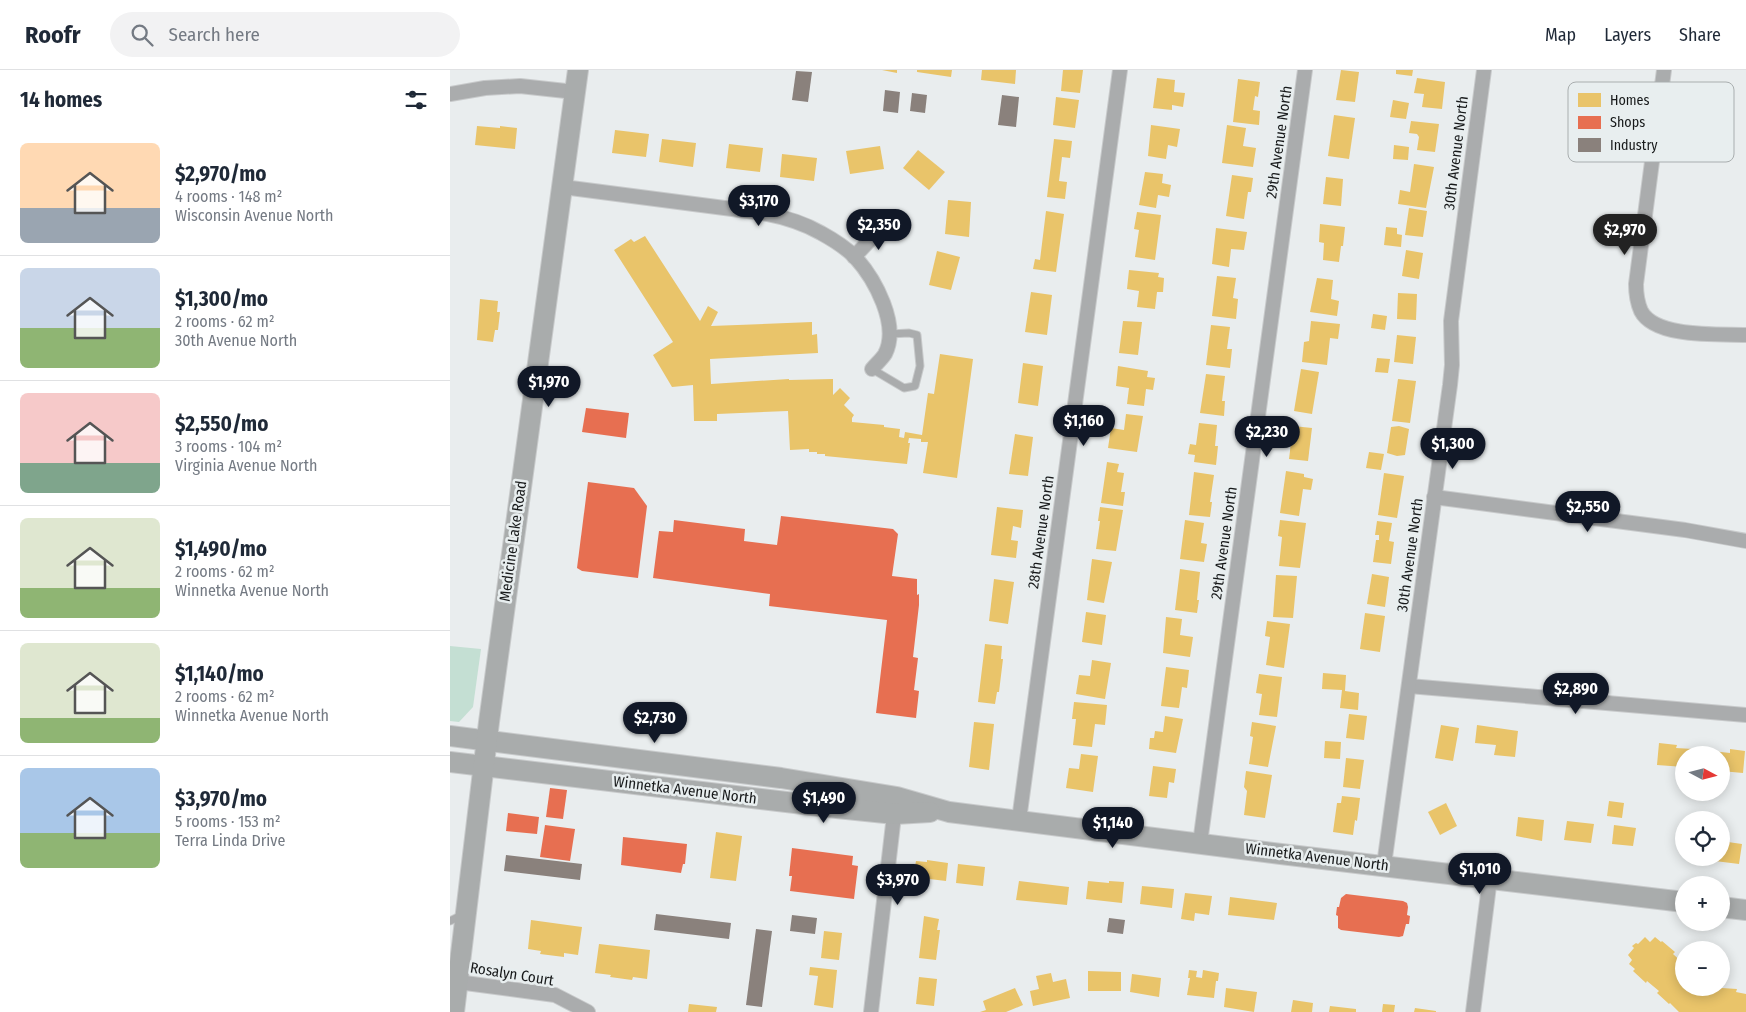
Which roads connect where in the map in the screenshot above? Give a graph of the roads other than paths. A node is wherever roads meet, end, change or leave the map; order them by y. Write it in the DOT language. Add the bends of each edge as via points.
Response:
graph roads {
  1 [pos="578,70"];
  2 [pos="1120,70"];
  3 [pos="1305,70"];
  4 [pos="1484,70"];
  5 [pos="575,92"];
  6 [pos="450,94"];
  7 [pos="1652,162"];
  8 [pos="563,187"];
  9 [pos="883,226"];
  10 [pos="854,257"];
  11 [pos="890,334"];
  12 [pos="1746,335"];
  13 [pos="872,368"];
  14 [pos="1434,497"];
  15 [pos="1746,541"];
  16 [pos="1409,686"];
  17 [pos="1746,715"];
  18 [pos="450,736"];
  19 [pos="486,740"];
  20 [pos="450,762"];
  21 [pos="483,766"];
  22 [pos="896,805"];
  23 [pos="1019,820"];
  24 [pos="1200,843"];
  25 [pos="1384,865"];
  26 [pos="1490,878"];
  27 [pos="1675,901"];
  28 [pos="1730,908"];
  29 [pos="1746,910"];
  30 [pos="457,917"];
  31 [pos="458,982"];
  32 [pos="454,1012"];
  33 [pos="588,1012"];
  34 [pos="871,1012"];
  35 [pos="1474,1012"];
  1 -- 5 [label="main road, Medicine Lake Road"];
  2 -- 23 [label="street, 28th Avenue North"];
  3 -- 24 [label="street, 29th Avenue North"];
  4 -- 14 [label="street, 30th Avenue North" via="1451,322 1452,365"];
  5 -- 6 [label="street" via="520,86"];
  5 -- 8 [label="main road, Medicine Lake Road"];
  7 -- 12 [label="street" via="1636,284 1641,311 1649,321 1673,331"];
  8 -- 10 [label="street" via="792,219 820,233"];
  8 -- 19 [label="main road, Medicine Lake Road"];
  9 -- 10 [label="street"];
  10 -- 11 [label="street" via="883,302"];
  11 -- 13 [label="street" via="885,355"];
  11 -- 13 [label="lane" via="909,332 917,335 920,366 915,386 904,388"];
  14 -- 15 [label="street"];
  14 -- 16 [label="street, 30th Avenue North"];
  16 -- 17 [label="street"];
  16 -- 25 [label="street, 30th Avenue North"];
  18 -- 19 [label="main road, Winnetka Avenue North"];
  19 -- 21 [label="main road, Medicine Lake Road"];
  19 -- 22 [label="main road, Winnetka Avenue North" via="781,778"];
  20 -- 21 [label="main road, Winnetka Avenue North"];
  21 -- 22 [label="main road, Winnetka Avenue North" via="778,802"];
  21 -- 30 [label="main road, Medicine Lake Road"];
  22 -- 23 [label="main road, Winnetka Avenue North"];
  22 -- 34 [label="street"];
  23 -- 24 [label="main road, Winnetka Avenue North"];
  24 -- 25 [label="main road, Winnetka Avenue North"];
  25 -- 26 [label="main road, Winnetka Avenue North"];
  26 -- 27 [label="main road, Winnetka Avenue North"];
  26 -- 35 [label="street"];
  28 -- 29 [label="main road"];
  30 -- 31 [label="main road, Medicine Lake Road"];
  31 -- 32 [label="main road, Medicine Lake Road"];
  31 -- 33 [label="street, Rosalyn Court" via="555,995"];
}
